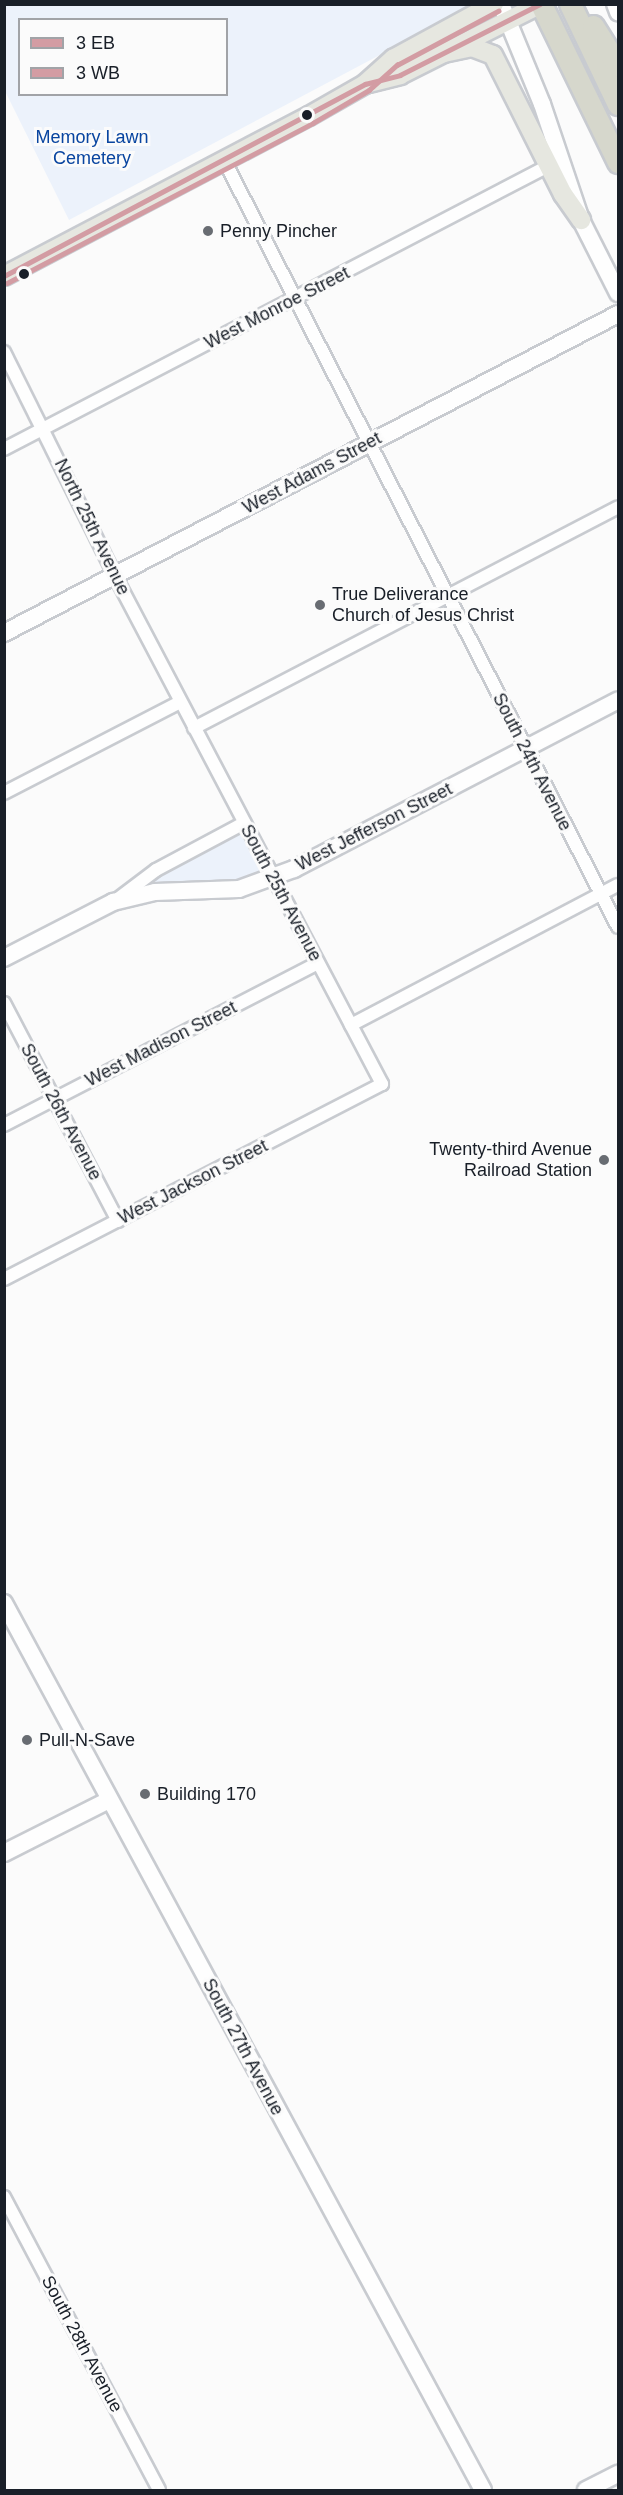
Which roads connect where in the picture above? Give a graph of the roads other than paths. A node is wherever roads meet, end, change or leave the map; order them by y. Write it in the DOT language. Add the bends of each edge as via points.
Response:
graph roads {
  1 [pos="494,4"];
  2 [pos="541,4"];
  3 [pos="570,4"];
  4 [pos="580,4"];
  5 [pos="615,4"];
  6 [pos="618,12"];
  7 [pos="510,13"];
  8 [pos="444,53"];
  9 [pos="618,66"];
  10 [pos="365,84"];
  11 [pos="618,104"];
  12 [pos="615,155"];
  13 [pos="224,160"];
  14 [pos="549,166"];
  15 [pos="618,171"];
  16 [pos="581,220"];
  17 [pos="4,276"];
  18 [pos="618,293"];
  19 [pos="294,299"];
  20 [pos="618,314"];
  21 [pos="4,352"];
  22 [pos="44,429"];
  23 [pos="368,443"];
  24 [pos="4,449"];
  25 [pos="618,507"];
  26 [pos="115,576"];
  27 [pos="447,596"];
  28 [pos="4,633"];
  29 [pos="618,700"];
  30 [pos="180,702"];
  31 [pos="194,728"];
  32 [pos="525,748"];
  33 [pos="4,793"];
  34 [pos="244,823"];
  35 [pos="273,877"];
  36 [pos="618,885"];
  37 [pos="601,894"];
  38 [pos="113,902"];
  39 [pos="618,927"];
  40 [pos="4,958"];
  41 [pos="318,963"];
  42 [pos="4,1003"];
  43 [pos="351,1025"];
  44 [pos="382,1084"];
  45 [pos="54,1099"];
  46 [pos="4,1125"];
  47 [pos="118,1221"];
  48 [pos="4,1279"];
  49 [pos="4,1603"];
  50 [pos="109,1800"];
  51 [pos="4,1853"];
  52 [pos="4,2197"];
  53 [pos="618,2474"];
  54 [pos="159,2490"];
  55 [pos="483,2490"];
  56 [pos="586,2490"];
  1 -- 10 [label="main road" via="393,59"];
  2 -- 7 [label="main road"];
  2 -- 12 [label="highway"];
  3 -- 11 [label="highway"];
  4 -- 9 [label="highway"];
  5 -- 6 [label="street"];
  7 -- 8 [label="main road"];
  7 -- 16 [label="street"];
  8 -- 10 [label="main road" via="400,75"];
  8 -- 14 [label="main road" via="472,47 493,55"];
  10 -- 13 [label="main road"];
  12 -- 15 [label="highway"];
  13 -- 17 [label="main road"];
  13 -- 19 [label="street, South 24th Avenue"];
  14 -- 16 [label="main road"];
  14 -- 19 [label="street, West Monroe Street"];
  16 -- 18 [label="street"];
  19 -- 22 [label="street, West Monroe Street"];
  19 -- 23 [label="street, South 24th Avenue"];
  20 -- 23 [label="street, West Adams Street"];
  21 -- 22 [label="street, North 25th Avenue"];
  22 -- 24 [label="street, West Monroe Street"];
  22 -- 26 [label="street, North 25th Avenue"];
  23 -- 26 [label="street, West Adams Street"];
  23 -- 27 [label="street, South 24th Avenue"];
  25 -- 27 [label="street"];
  26 -- 28 [label="street, West Adams Street"];
  26 -- 30 [label="street, North 25th Avenue"];
  27 -- 31 [label="street"];
  27 -- 32 [label="street, South 24th Avenue"];
  29 -- 32 [label="street, West Jefferson Street"];
  30 -- 31 [label="street, South 25th Avenue"];
  30 -- 33 [label="street"];
  31 -- 34 [label="street, South 25th Avenue"];
  32 -- 35 [label="street, West Jefferson Street"];
  32 -- 37 [label="street, South 24th Avenue"];
  34 -- 35 [label="street, South 25th Avenue"];
  34 -- 38 [label="street, West Jefferson Street" via="156,870"];
  35 -- 38 [label="street, West Jefferson Street" via="239,890 155,892"];
  35 -- 41 [label="street, South 25th Avenue"];
  36 -- 37 [label="street"];
  37 -- 39 [label="street, South 24th Avenue"];
  37 -- 43 [label="street"];
  38 -- 40 [label="street, West Jefferson Street"];
  41 -- 43 [label="street, South 25th Avenue"];
  41 -- 45 [label="street, West Madison Street"];
  42 -- 45 [label="street, South 26th Avenue"];
  43 -- 44 [label="street, South 25th Avenue"];
  44 -- 47 [label="street, West Jackson Street"];
  45 -- 46 [label="street, West Madison Street"];
  45 -- 47 [label="street, South 26th Avenue"];
  47 -- 48 [label="street, West Jackson Street"];
  49 -- 50 [label="street, South 27th Avenue"];
  50 -- 51 [label="street"];
  50 -- 55 [label="street, South 27th Avenue"];
  52 -- 54 [label="street, South 28th Avenue"];
  53 -- 56 [label="street"];
}
